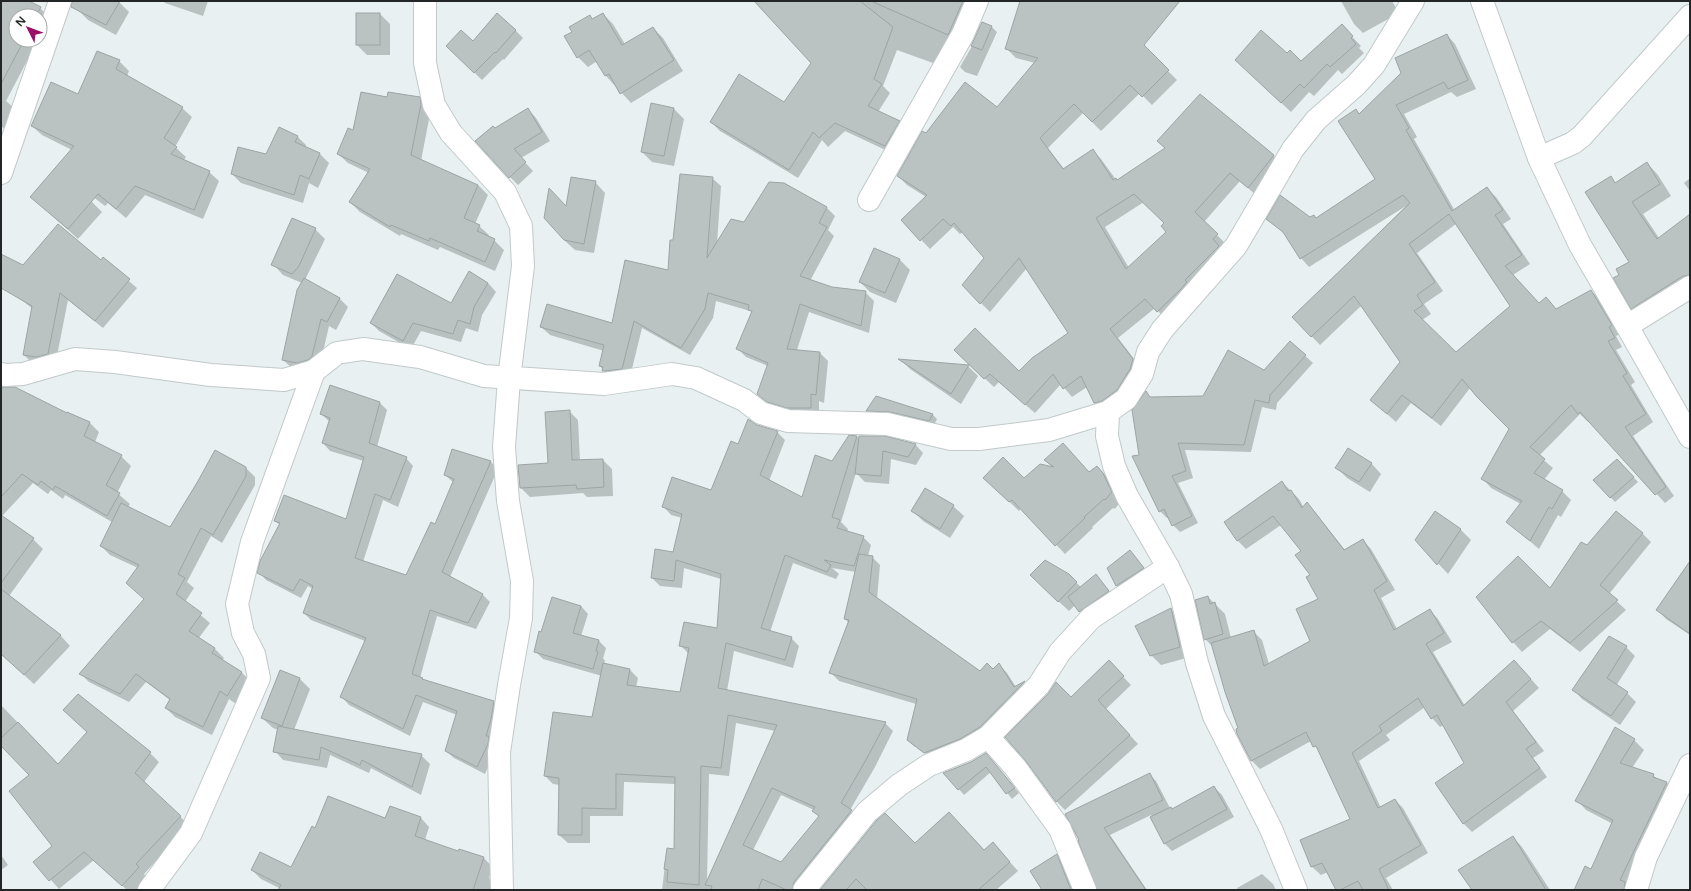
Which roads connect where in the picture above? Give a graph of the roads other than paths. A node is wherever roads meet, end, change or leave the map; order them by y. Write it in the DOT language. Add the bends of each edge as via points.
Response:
graph roads {
  1 [pos="60,1"];
  2 [pos="425,1"];
  3 [pos="977,1"];
  4 [pos="1413,1"];
  5 [pos="1482,1"];
  6 [pos="1690,16"];
  7 [pos="1539,158"];
  8 [pos="1,173"];
  9 [pos="869,200"];
  10 [pos="1690,288"];
  11 [pos="1627,326"];
  12 [pos="314,371"];
  13 [pos="1,374"];
  14 [pos="510,379"];
  15 [pos="1108,412"];
  16 [pos="1690,437"];
  17 [pos="1168,567"];
  18 [pos="988,737"];
  19 [pos="1690,765"];
  20 [pos="149,890"];
  21 [pos="502,890"];
  22 [pos="804,890"];
  23 [pos="1086,890"];
  24 [pos="1296,890"];
  25 [pos="1636,890"];
  1 -- 8 [label="street"];
  2 -- 14 [label="street" via="425,64 434,105 451,132 505,192 521,226 523,266"];
  3 -- 9 [label="street" via="960,41"];
  4 -- 15 [label="street" via="1374,65 1356,85 1316,120 1293,149 1236,246 1162,330 1148,352 1142,374 1126,399"];
  5 -- 7 [label="street"];
  6 -- 7 [label="street" via="1582,136"];
  7 -- 11 [label="street" via="1580,245"];
  10 -- 11 [label="street"];
  11 -- 16 [label="street"];
  12 -- 13 [label="street" via="284,380 211,375 75,359 23,374"];
  12 -- 14 [label="street" via="338,353 363,349 420,357 484,376"];
  12 -- 20 [label="street" via="252,542 237,604 243,633 254,654 259,678 190,833"];
  14 -- 15 [label="street" via="604,384 672,374 696,378 744,400 761,413 788,421 887,424 951,439 979,439 1049,430"];
  14 -- 21 [label="street" via="504,447 508,501 522,581 521,618 499,752"];
  15 -- 17 [label="street" via="1107,436 1114,466 1127,496"];
  17 -- 18 [label="street" via="1091,618 1060,652 1039,685"];
  17 -- 24 [label="street" via="1181,594 1197,663 1214,716 1270,829"];
  18 -- 22 [label="street" via="966,750 929,765 899,785 867,812"];
  18 -- 23 [label="street" via="1015,767 1060,829"];
  19 -- 25 [label="street" via="1646,857"];
}
